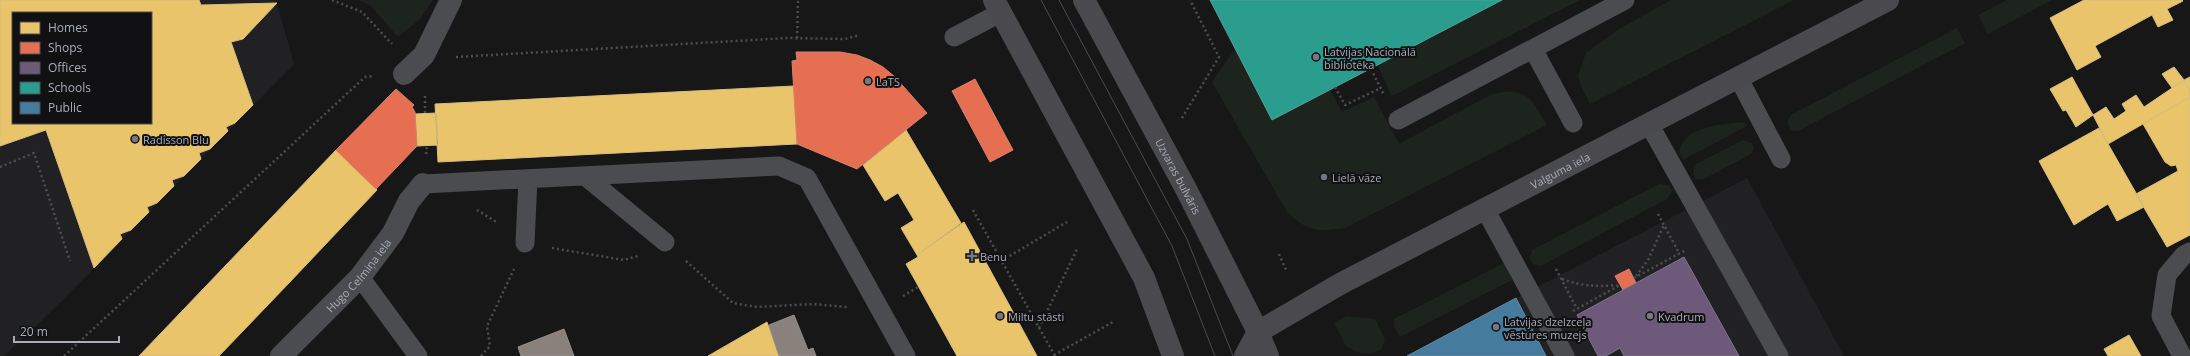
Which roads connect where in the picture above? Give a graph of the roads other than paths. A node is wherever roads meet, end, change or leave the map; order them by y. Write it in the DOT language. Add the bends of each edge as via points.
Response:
graph roads {
  1 [pos="451,0"];
  2 [pos="1084,0"];
  3 [pos="1624,0"];
  4 [pos="1888,0"];
  5 [pos="997,6"];
  6 [pos="954,36"];
  7 [pos="1533,49"];
  8 [pos="404,74"];
  9 [pos="1738,77"];
  10 [pos="1398,120"];
  11 [pos="1573,123"];
  12 [pos="1649,124"];
  13 [pos="1782,160"];
  14 [pos="585,176"];
  15 [pos="528,179"];
  16 [pos="423,184"];
  17 [pos="1484,209"];
  18 [pos="525,243"];
  19 [pos="668,245"];
  20 [pos="2190,252"];
  21 [pos="360,277"];
  22 [pos="1258,332"];
  23 [pos="281,356"];
  24 [pos="418,356"];
  25 [pos="906,356"];
  26 [pos="1173,356"];
  27 [pos="1245,356"];
  28 [pos="1268,356"];
  29 [pos="1565,356"];
  30 [pos="1779,356"];
  31 [pos="2182,356"];
  1 -- 8 [label="street" via="424,54"];
  2 -- 22 [label="main road, Uzvaras bulvāris" via="1186,189"];
  3 -- 7 [label="lane"];
  4 -- 9 [label="main road, Valguma iela"];
  5 -- 6 [label="lane"];
  5 -- 26 [label="main road" via="1144,278"];
  7 -- 10 [label="lane"];
  7 -- 11 [label="lane"];
  9 -- 12 [label="main road, Valguma iela"];
  9 -- 13 [label="lane"];
  12 -- 17 [label="main road, Valguma iela"];
  12 -- 30 [label="lane"];
  14 -- 15 [label="lane"];
  14 -- 19 [label="lane"];
  14 -- 25 [label="lane" via="779,166 807,178"];
  15 -- 16 [label="lane"];
  15 -- 18 [label="lane"];
  16 -- 21 [label="street, Hugo Celmiņa iela" via="409,201 393,233"];
  17 -- 22 [label="main road, Valguma iela" via="1340,284"];
  17 -- 29 [label="lane"];
  20 -- 31 [label="lane" via="2184,255 2167,275 2162,316"];
  21 -- 23 [label="street, Hugo Celmiņa iela"];
  21 -- 24 [label="lane"];
  22 -- 27 [label="main road"];
  22 -- 28 [label="main road, Uzvaras bulvāris"];
}
